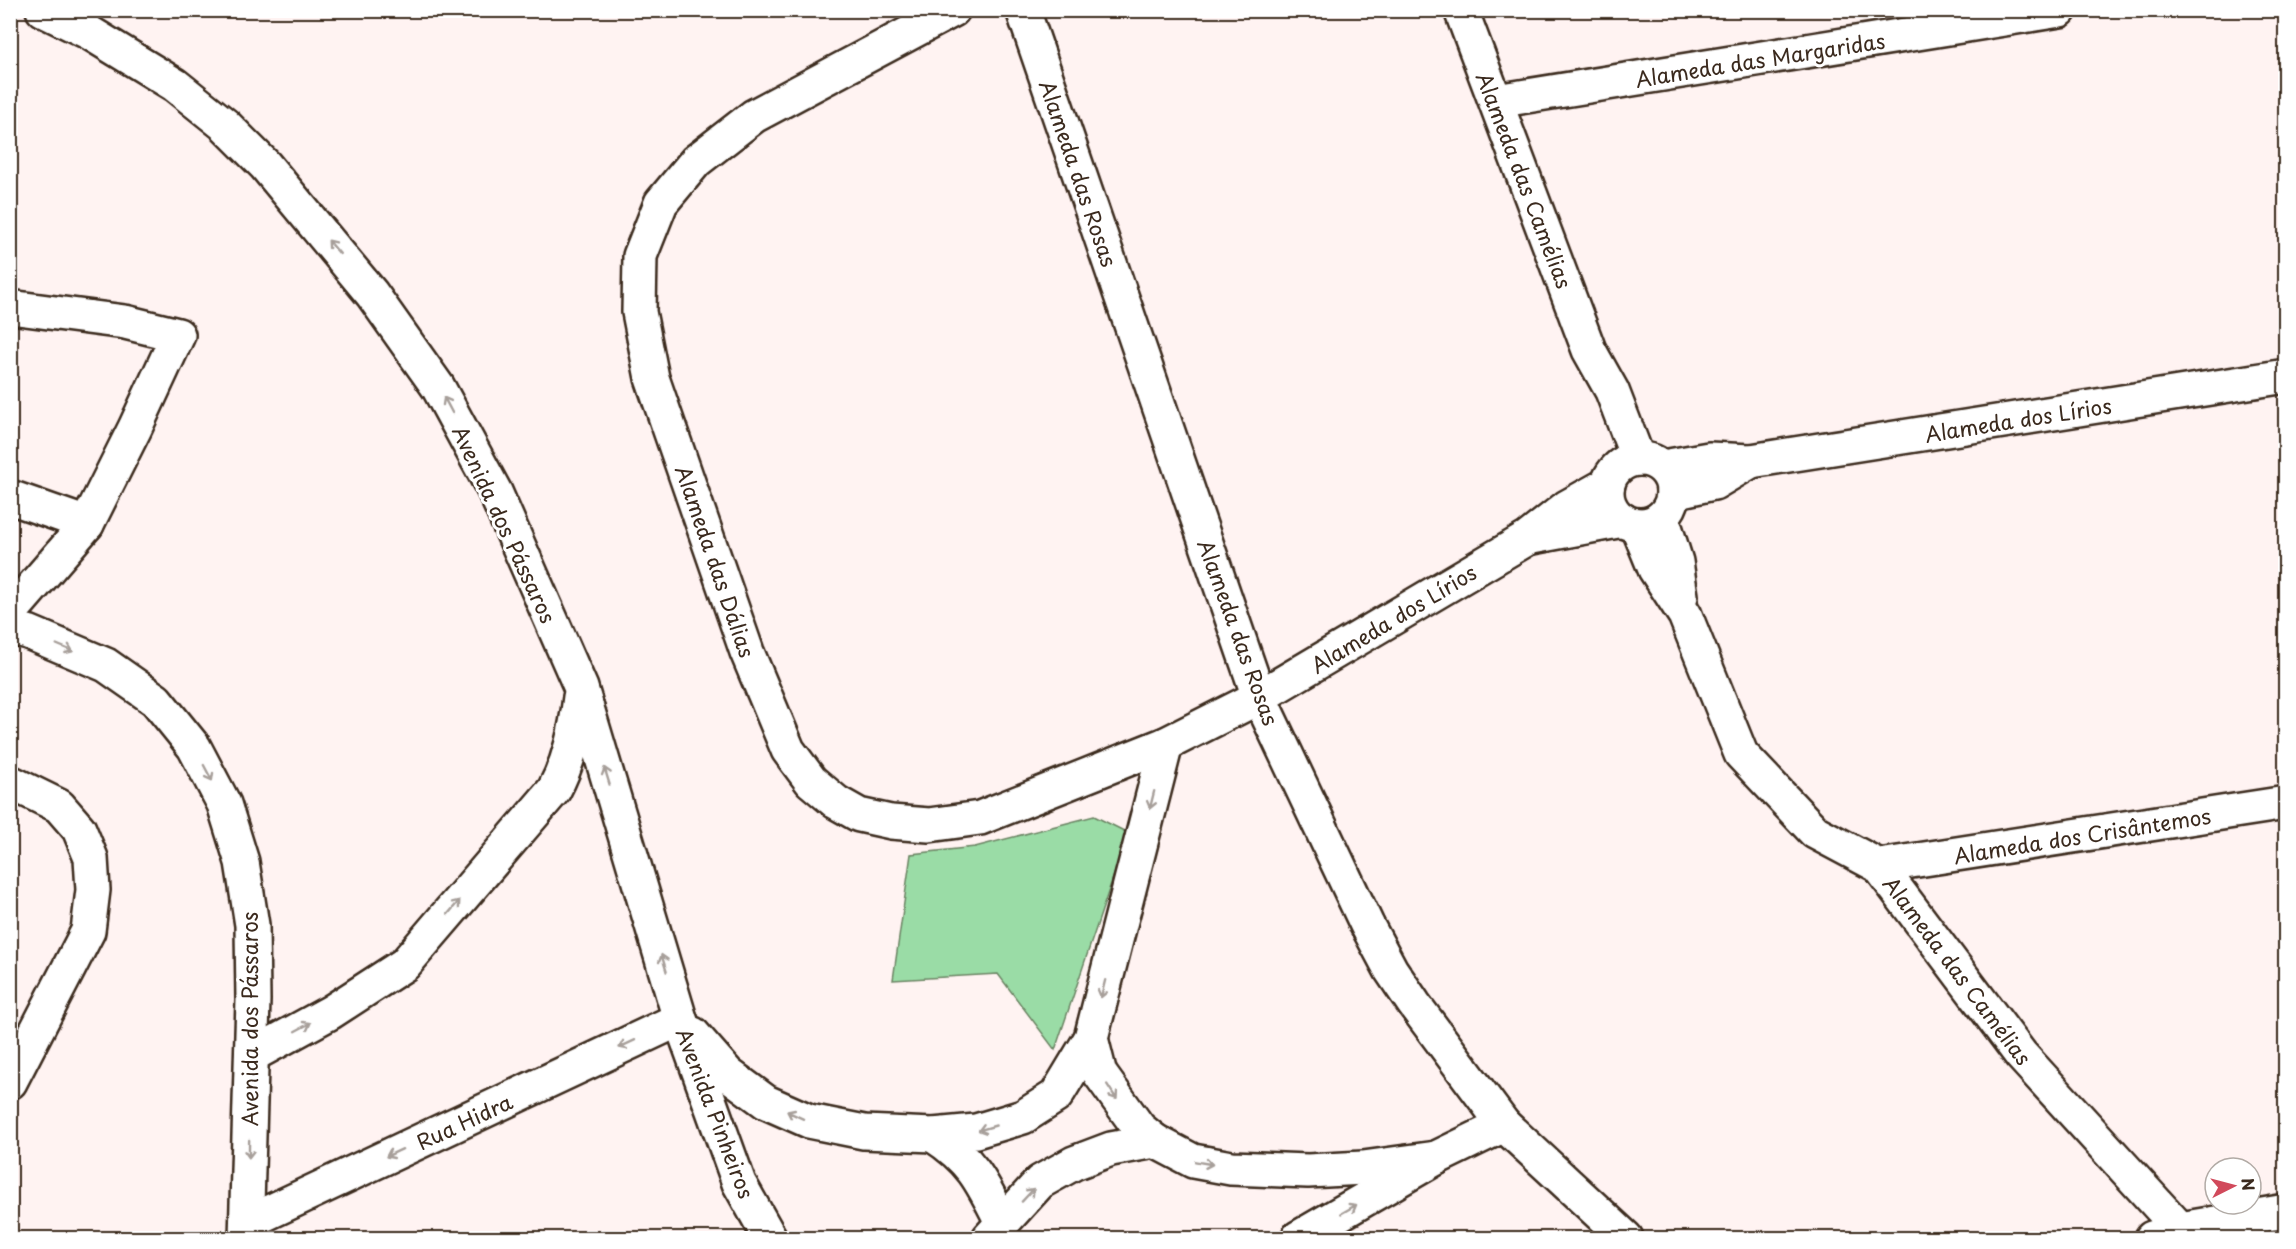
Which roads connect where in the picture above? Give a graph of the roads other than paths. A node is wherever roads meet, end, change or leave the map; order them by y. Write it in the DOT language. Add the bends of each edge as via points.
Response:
graph roads {
  1 [pos="43,10"];
  2 [pos="952,10"];
  3 [pos="1023,10"];
  4 [pos="1461,10"];
  5 [pos="2060,10"];
  6 [pos="1496,101"];
  7 [pos="10,307"];
  8 [pos="2286,376"];
  9 [pos="1640,492"];
  10 [pos="10,497"];
  11 [pos="87,524"];
  12 [pos="10,613"];
  13 [pos="10,627"];
  14 [pos="581,688"];
  15 [pos="1259,697"];
  16 [pos="1166,744"];
  17 [pos="10,782"];
  18 [pos="2286,803"];
  19 [pos="1879,866"];
  20 [pos="680,1019"];
  21 [pos="1091,1038"];
  22 [pos="252,1055"];
  23 [pos="10,1082"];
  24 [pos="1504,1125"];
  25 [pos="933,1135"];
  26 [pos="1155,1141"];
  27 [pos="1436,1158"];
  28 [pos="2286,1210"];
  29 [pos="247,1230"];
  30 [pos="996,1230"];
  31 [pos="2173,1235"];
  32 [pos="1310,1236"];
  33 [pos="770,1239"];
  34 [pos="1626,1239"];
  14 -- 1 [label="street, Avenida dos Pássaros, one-way" via="495,492 438,387 372,294 265,165 225,124 176,85 90,33"];
  2 -- 16 [label="street, Alameda das Dálias" via="754,116 696,161 660,203 640,256 639,312 652,378 747,652 788,750 811,781 836,802 859,815 891,822 929,825 980,818"];
  3 -- 15 [label="street, Alameda das Rosas"];
  4 -- 6 [label="street, Alameda das Camélias"];
  5 -- 6 [label="street, Alameda das Margaridas"];
  6 -- 9 [label="street, Alameda das Camélias" via="1589,350 1595,393"];
  7 -- 11 [label="street" via="125,322 178,335"];
  8 -- 9 [label="street, Alameda dos Lírios" via="1751,461 1714,483"];
  9 -- 15 [label="street, Alameda dos Lírios" via="1528,538"];
  9 -- 19 [label="street, Alameda das Camélias" via="1655,569 1685,615 1741,754 1815,832"];
  10 -- 11 [label="street"];
  11 -- 12 [label="street"];
  13 -- 22 [label="street, Avenida dos Pássaros, one-way" via="106,664 156,700 194,747 224,804 242,862 252,925"];
  20 -- 14 [label="street, Avenida dos Pássaros, one-way"];
  22 -- 14 [label="street, one-way" via="332,1012 405,964 554,790 573,740"];
  15 -- 16 [label="street, Alameda das Dálias"];
  15 -- 24 [label="street, Alameda das Rosas" via="1391,970"];
  16 -- 21 [label="street, one-way"];
  17 -- 23 [label="street" via="59,806 79,829 91,858 93,890 88,931"];
  18 -- 19 [label="street, Alameda dos Crisântemos"];
  19 -- 31 [label="street, Alameda das Camélias" via="2021,1055"];
  25 -- 20 [label="street, one-way" via="864,1132 809,1122 766,1102 728,1074"];
  20 -- 29 [label="street, Rua Hidra, one-way"];
  20 -- 33 [label="street, Avenida Pinheiros" via="739,1183"];
  21 -- 25 [label="street, one-way" via="1056,1096 1023,1117 976,1131"];
  21 -- 26 [label="street, one-way" via="1100,1074 1139,1128"];
  22 -- 29 [label="street, Avenida dos Pássaros, one-way"];
  24 -- 27 [label="street"];
  24 -- 34 [label="street, Alameda das Rosas"];
  25 -- 30 [label="street" via="970,1164 981,1181"];
  26 -- 27 [label="street, one-way" via="1193,1161 1231,1168 1352,1169"];
  30 -- 26 [label="street, one-way" via="1040,1182 1111,1149"];
  32 -- 27 [label="street, one-way"];
  28 -- 31 [label="street"];
}
